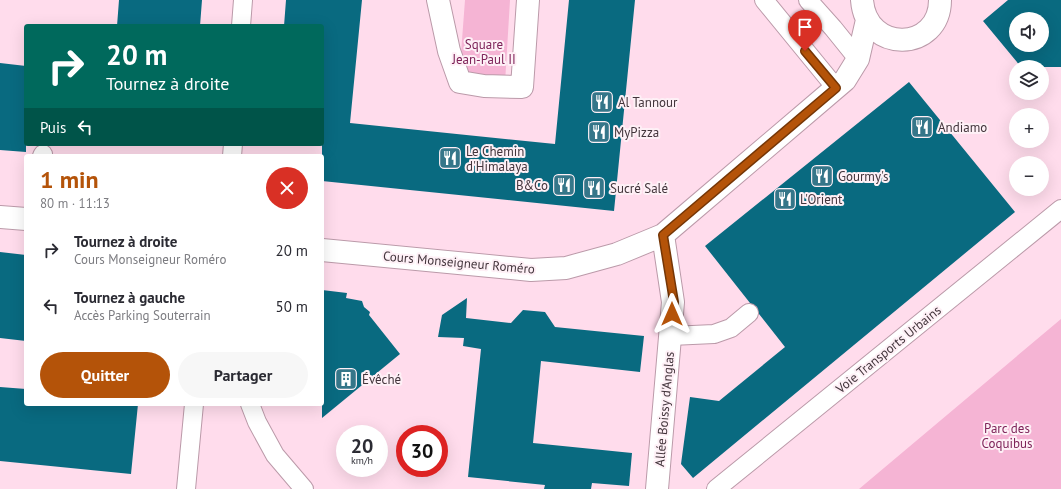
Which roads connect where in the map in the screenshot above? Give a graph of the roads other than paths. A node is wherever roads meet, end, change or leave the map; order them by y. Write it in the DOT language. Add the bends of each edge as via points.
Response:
graph roads {
  1 [pos="243,0"];
  2 [pos="438,0"];
  3 [pos="528,0"];
  4 [pos="764,0"];
  5 [pos="808,0"];
  6 [pos="940,0"];
  7 [pos="864,10"];
  8 [pos="241,24"];
  9 [pos="893,40"];
  10 [pos="858,59"];
  11 [pos="836,88"];
  12 [pos="1061,209"];
  13 [pos="0,216"];
  14 [pos="24,219"];
  15 [pos="663,235"];
  16 [pos="324,250"];
  17 [pos="749,313"];
  18 [pos="671,336"];
  19 [pos="194,406"];
  20 [pos="251,406"];
  21 [pos="186,489"];
  22 [pos="304,489"];
  23 [pos="657,489"];
  24 [pos="716,489"];
  1 -- 8 [label="lane"];
  2 -- 3 [label="street" via="449,51 460,82 484,86 522,87"];
  4 -- 11 [label="lane"];
  5 -- 10 [label="lane"];
  6 -- 9 [label="street, Cours Monseigneur Roméro" via="936,19 930,29 913,39"];
  7 -- 9 [label="street, Cours Monseigneur Roméro" via="873,29"];
  7 -- 10 [label="street, Cours Monseigneur Roméro"];
  9 -- 10 [label="street, Cours Monseigneur Roméro"];
  10 -- 11 [label="street, Cours Monseigneur Roméro" via="845,80"];
  11 -- 15 [label="street, Cours Monseigneur Roméro"];
  12 -- 24 [label="lane, Voie Transports Urbains"];
  13 -- 14 [label="street"];
  15 -- 16 [label="street, Cours Monseigneur Roméro" via="617,254 566,268 531,270"];
  15 -- 18 [label="street, Allée Boissy d'Anglas" via="674,302"];
  17 -- 18 [label="lane" via="731,328 714,334"];
  18 -- 23 [label="street, Allée Boissy d'Anglas"];
  19 -- 21 [label="lane"];
  20 -- 22 [label="lane" via="275,454"];
}
